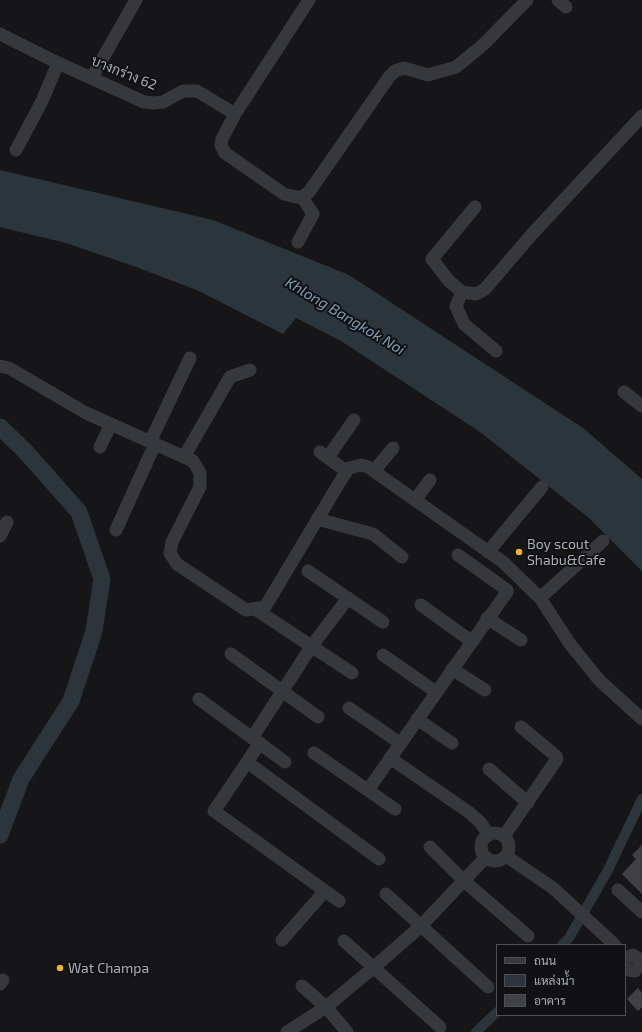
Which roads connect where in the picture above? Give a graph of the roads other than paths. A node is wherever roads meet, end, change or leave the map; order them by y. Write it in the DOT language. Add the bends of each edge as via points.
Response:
graph roads {
  1 [pos="136,0"];
  2 [pos="309,0"];
  3 [pos="527,0"];
  4 [pos="0,34"];
  5 [pos="58,63"];
  6 [pos="92,77"];
  7 [pos="235,114"];
  8 [pos="642,116"];
  9 [pos="16,150"];
  10 [pos="302,197"];
  11 [pos="475,207"];
  12 [pos="298,242"];
  13 [pos="462,292"];
  14 [pos="496,351"];
  15 [pos="190,358"];
  16 [pos="0,366"];
  17 [pos="250,370"];
  18 [pos="624,392"];
  19 [pos="642,406"];
  20 [pos="354,420"];
  21 [pos="111,424"];
  22 [pos="152,443"];
  23 [pos="100,447"];
  24 [pos="393,448"];
  25 [pos="184,457"];
  26 [pos="346,471"];
  27 [pos="374,471"];
  28 [pos="430,480"];
  29 [pos="542,487"];
  30 [pos="415,500"];
  31 [pos="317,519"];
  32 [pos="7,522"];
  33 [pos="116,530"];
  34 [pos="0,536"];
  35 [pos="603,541"];
  36 [pos="488,552"];
  37 [pos="458,555"];
  38 [pos="402,557"];
  39 [pos="308,571"];
  40 [pos="348,598"];
  41 [pos="540,598"];
  42 [pos="421,605"];
  43 [pos="255,609"];
  44 [pos="487,618"];
  45 [pos="383,622"];
  46 [pos="521,640"];
  47 [pos="471,641"];
  48 [pos="311,646"];
  49 [pos="231,654"];
  50 [pos="383,655"];
  51 [pos="452,668"];
  52 [pos="352,673"];
  53 [pos="281,690"];
  54 [pos="485,690"];
  55 [pos="436,692"];
  56 [pos="199,699"];
  57 [pos="349,708"];
  58 [pos="318,717"];
  59 [pos="417,718"];
  60 [pos="642,719"];
  61 [pos="521,727"];
  62 [pos="256,740"];
  63 [pos="400,743"];
  64 [pos="452,743"];
  65 [pos="314,753"];
  66 [pos="390,758"];
  67 [pos="247,762"];
  68 [pos="285,762"];
  69 [pos="489,769"];
  70 [pos="368,790"];
  71 [pos="528,803"];
  72 [pos="395,809"];
  73 [pos="489,835"];
  74 [pos="504,836"];
  75 [pos="430,848"];
  76 [pos="506,856"];
  77 [pos="486,857"];
  78 [pos="379,860"];
  79 [pos="463,880"];
  80 [pos="618,890"];
  81 [pos="325,891"];
  82 [pos="386,894"];
  83 [pos="339,901"];
  84 [pos="642,912"];
  85 [pos="420,926"];
  86 [pos="528,936"];
  87 [pos="282,940"];
  88 [pos="344,941"];
  89 [pos="614,944"];
  90 [pos="373,968"];
  91 [pos="302,986"];
  92 [pos="488,987"];
  93 [pos="326,1007"];
  94 [pos="440,1028"];
  95 [pos="287,1032"];
  96 [pos="347,1032"];
  1 -- 6 [label="street"];
  2 -- 7 [label="street"];
  3 -- 10 [label="street" via="484,44 456,67 428,75 404,68 395,71 309,192"];
  4 -- 5 [label="street, บางกร่าง 62"];
  5 -- 6 [label="street, บางกร่าง 62"];
  5 -- 9 [label="street"];
  6 -- 7 [label="street, บางกร่าง 62" via="144,102 154,104 167,101 182,91 197,91"];
  7 -- 10 [label="street" via="222,139 225,152 284,194"];
  8 -- 13 [label="street" via="533,233 485,289 476,294"];
  10 -- 12 [label="street" via="313,214"];
  11 -- 13 [label="street" via="432,257 433,262 449,281"];
  13 -- 14 [label="street" via="456,306 464,324"];
  15 -- 22 [label="street"];
  16 -- 21 [label="street" via="9,368 86,413"];
  17 -- 25 [label="street" via="230,377"];
  18 -- 19 [label="street"];
  20 -- 26 [label="street" via="324,454"];
  21 -- 22 [label="street"];
  21 -- 23 [label="street"];
  22 -- 25 [label="street"];
  22 -- 33 [label="street"];
  24 -- 27 [label="street"];
  25 -- 43 [label="street" via="197,465 200,483 172,542 170,553 177,564 246,610"];
  26 -- 27 [label="street" via="361,465"];
  26 -- 31 [label="street"];
  27 -- 30 [label="street"];
  28 -- 30 [label="street"];
  29 -- 36 [label="street"];
  30 -- 36 [label="street"];
  31 -- 38 [label="street" via="373,534"];
  31 -- 43 [label="street" via="265,607"];
  32 -- 34 [label="street"];
  35 -- 41 [label="street"];
  36 -- 41 [label="street" via="503,562"];
  37 -- 44 [label="street" via="507,591"];
  39 -- 40 [label="street"];
  40 -- 45 [label="street"];
  40 -- 48 [label="street"];
  41 -- 60 [label="street" via="570,644 599,680"];
  42 -- 47 [label="street"];
  43 -- 48 [label="street"];
  44 -- 46 [label="street"];
  44 -- 47 [label="street"];
  47 -- 51 [label="street"];
  48 -- 52 [label="street"];
  48 -- 53 [label="street"];
  49 -- 53 [label="street"];
  50 -- 55 [label="street"];
  51 -- 54 [label="street"];
  51 -- 55 [label="street"];
  53 -- 58 [label="street"];
  53 -- 62 [label="street"];
  55 -- 59 [label="street"];
  56 -- 62 [label="street"];
  57 -- 63 [label="street"];
  59 -- 63 [label="street"];
  59 -- 64 [label="street"];
  61 -- 71 [label="street" via="556,756 557,760"];
  62 -- 67 [label="street"];
  62 -- 68 [label="street"];
  63 -- 66 [label="street"];
  65 -- 70 [label="street"];
  66 -- 70 [label="street"];
  66 -- 73 [label="street" via="470,813"];
  67 -- 78 [label="street"];
  67 -- 81 [label="street" via="214,811"];
  69 -- 71 [label="street"];
  70 -- 72 [label="street"];
  71 -- 74 [label="street"];
  73 -- 74 [label="street" via="494,833"];
  73 -- 77 [label="street" via="484,838 481,848"];
  74 -- 76 [label="street" via="509,846"];
  75 -- 79 [label="street"];
  76 -- 77 [label="street" via="496,860"];
  76 -- 89 [label="street" via="553,888"];
  77 -- 79 [label="street"];
  79 -- 85 [label="street"];
  79 -- 86 [label="street"];
  80 -- 84 [label="street"];
  81 -- 83 [label="street"];
  81 -- 87 [label="street"];
  82 -- 85 [label="street"];
  85 -- 90 [label="street"];
  85 -- 92 [label="street"];
  88 -- 90 [label="street"];
  90 -- 93 [label="street"];
  90 -- 94 [label="street"];
  91 -- 93 [label="street"];
  93 -- 95 [label="street"];
  93 -- 96 [label="street"];
}
